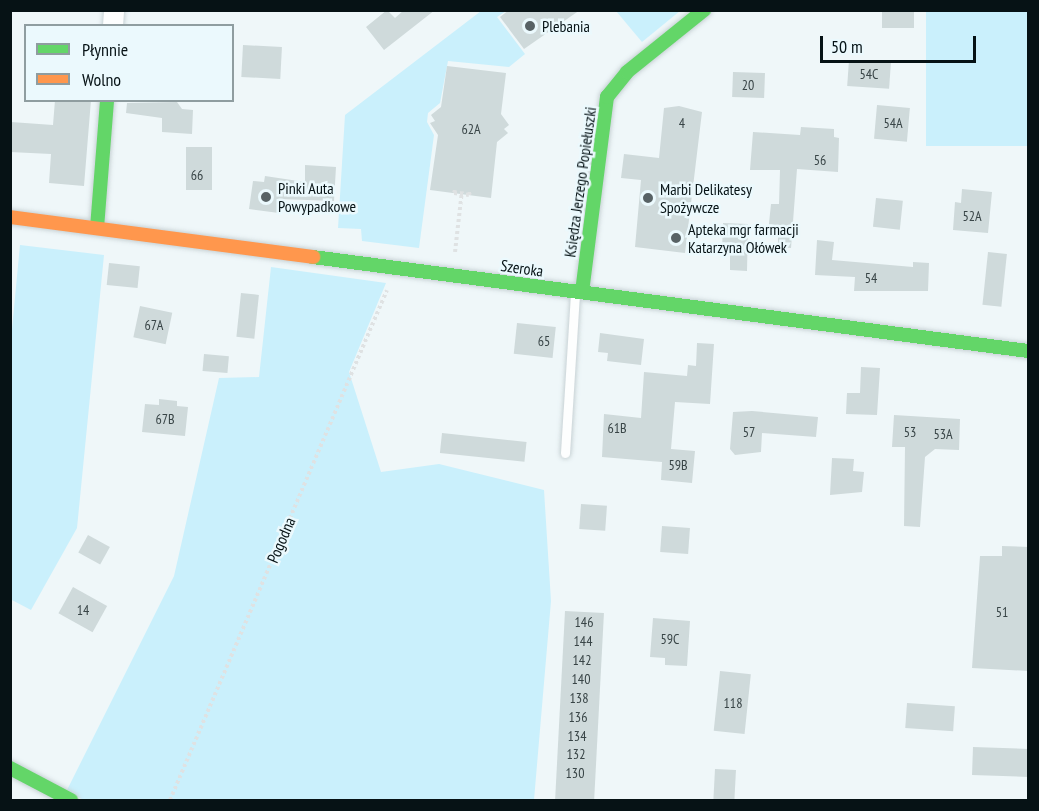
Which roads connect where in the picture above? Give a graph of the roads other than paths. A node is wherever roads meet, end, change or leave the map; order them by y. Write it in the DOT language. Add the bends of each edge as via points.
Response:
graph roads {
  1 [pos="704,10"];
  2 [pos="107,102"];
  3 [pos="10,217"];
  4 [pos="97,228"];
  5 [pos="579,292"];
  6 [pos="1029,351"];
  7 [pos="565,453"];
  8 [pos="10,768"];
  9 [pos="71,801"];
  1 -- 5 [label="street, Księdza Jerzego Popiełuszki" via="627,72 607,97"];
  2 -- 4 [label="street"];
  3 -- 4 [label="street, Szeroka"];
  4 -- 5 [label="street, Szeroka"];
  5 -- 6 [label="street, Szeroka"];
  5 -- 7 [label="lane"];
  8 -- 9 [label="street"];
}
